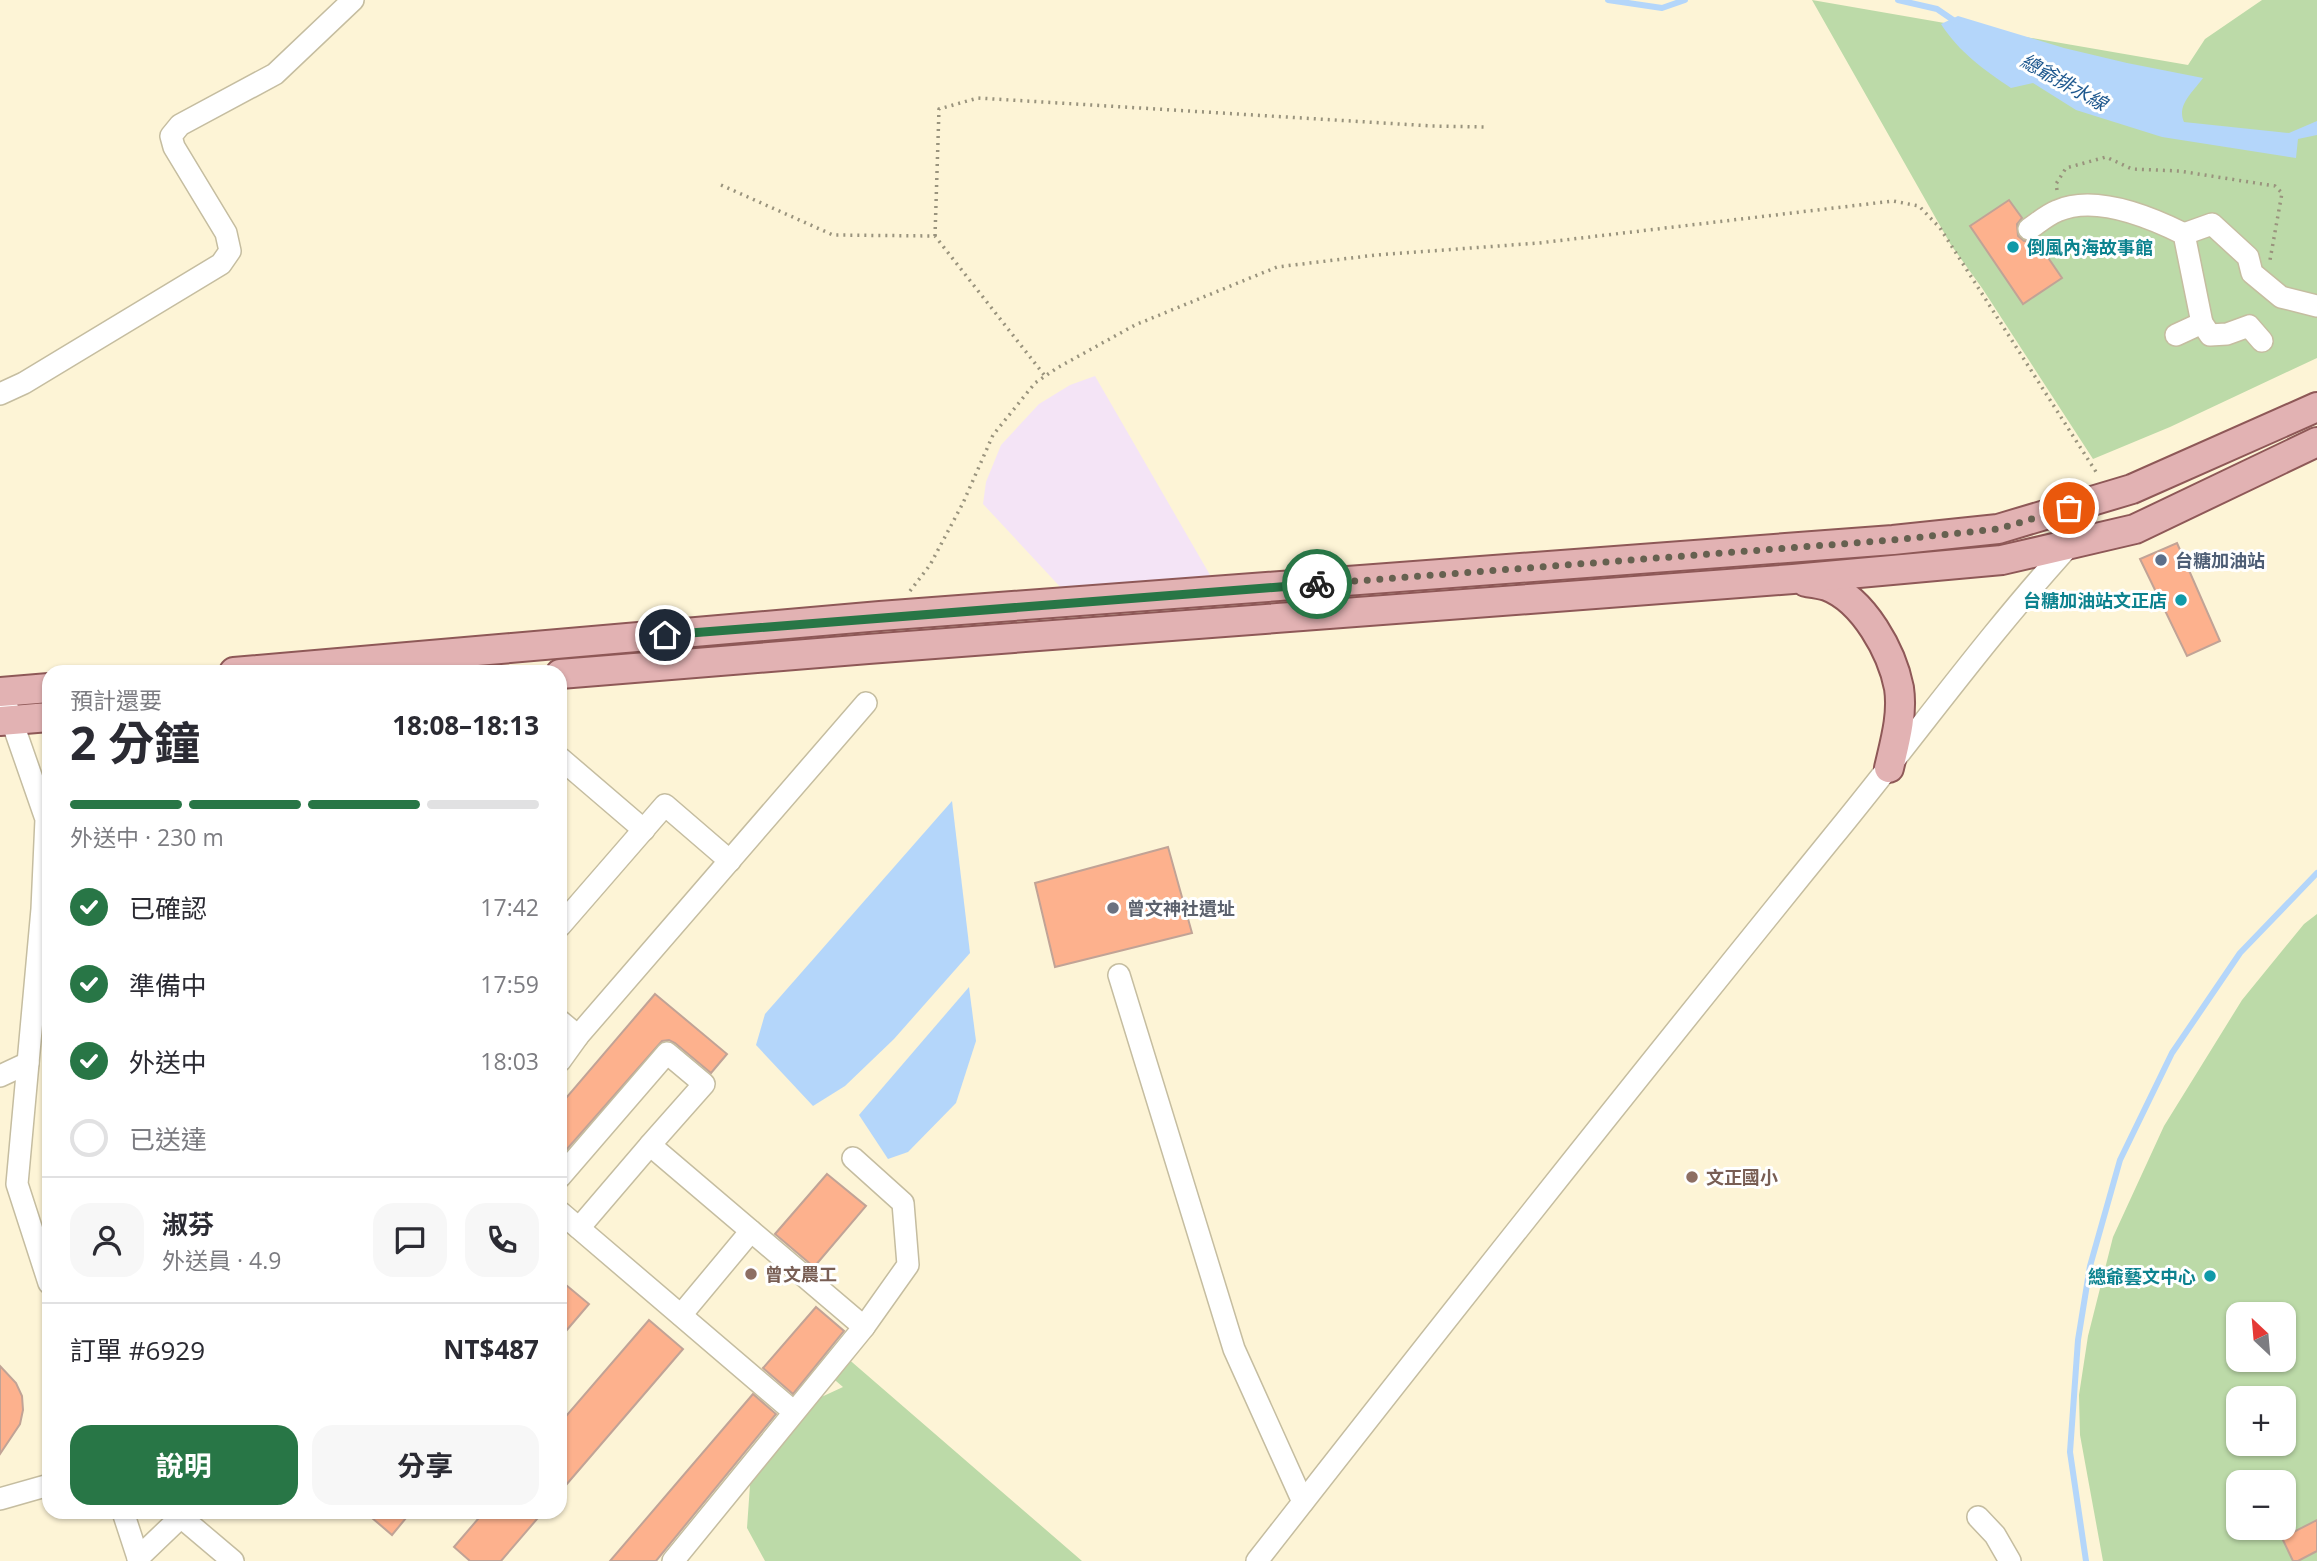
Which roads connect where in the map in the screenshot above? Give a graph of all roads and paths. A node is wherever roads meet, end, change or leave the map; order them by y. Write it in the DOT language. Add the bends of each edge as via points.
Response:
graph roads {
  1 [pos="354,0"];
  2 [pos="1486,127"];
  3 [pos="720,185"];
  4 [pos="2057,192"];
  5 [pos="2029,229"];
  6 [pos="2184,234"];
  7 [pos="935,236"];
  8 [pos="2264,282"];
  9 [pos="2317,306"];
  10 [pos="2202,323"];
  11 [pos="2176,335"];
  12 [pos="2262,341"];
  13 [pos="1045,376"];
  14 [pos="0,394"];
  15 [pos="2317,407"];
  16 [pos="2317,442"];
  17 [pos="2106,496"];
  18 [pos="2069,508"];
  19 [pos="2070,545"];
  20 [pos="1793,579"];
  21 [pos="908,593"];
  22 [pos="315,665"];
  23 [pos="567,673"];
  24 [pos="42,688"];
  25 [pos="1,690"];
  26 [pos="866,703"];
  27 [pos="42,717"];
  28 [pos="6,720"];
  29 [pos="567,764"];
  30 [pos="1889,768"];
  31 [pos="42,807"];
  32 [pos="644,830"];
  33 [pos="730,861"];
  34 [pos="42,909"];
  35 [pos="567,918"];
  36 [pos="1119,975"];
  37 [pos="567,1027"];
  38 [pos="578,1036"];
  39 [pos="567,1052"];
  40 [pos="28,1063"];
  41 [pos="0,1076"];
  42 [pos="650,1145"];
  43 [pos="853,1158"];
  44 [pos="567,1169"];
  45 [pos="567,1218"];
  46 [pos="579,1228"];
  47 [pos="751,1231"];
  48 [pos="42,1261"];
  49 [pos="681,1315"];
  50 [pos="864,1327"];
  51 [pos="794,1412"];
  52 [pos="42,1487"];
  53 [pos="0,1499"];
  54 [pos="1303,1502"];
  55 [pos="1978,1517"];
  56 [pos="125,1519"];
  57 [pos="179,1519"];
  58 [pos="187,1519"];
  59 [pos="682,1558"];
  60 [pos="138,1560"];
  61 [pos="233,1561"];
  62 [pos="1257,1561"];
  63 [pos="2010,1561"];
  1 -- 14 [label="street" via="275,74 180,125 171,136 226,233 230,251 221,264"];
  2 -- 7 [label="path" via="978,98 939,109"];
  3 -- 7 [label="path" via="833,235"];
  4 -- 8 [label="path" via="2056,184 2066,168 2106,157 2132,169 2179,171 2275,186 2282,193"];
  5 -- 6 [label="street" via="2058,210 2088,205 2130,211"];
  6 -- 8 [label="street" via="2212,224 2248,257 2252,273"];
  6 -- 10 [label="street"];
  7 -- 13 [label="path"];
  8 -- 9 [label="street" via="2281,297"];
  10 -- 11 [label="street"];
  10 -- 12 [label="street" via="2216,336 2249,326"];
  13 -- 17 [label="path" via="1135,325 1277,267 1539,243 1894,201 1920,206 1940,228 2097,472"];
  13 -- 21 [label="path" via="993,435 936,555"];
  15 -- 17 [label="main road"];
  16 -- 19 [label="main road" via="2135,528"];
  17 -- 18 [label="main road"];
  18 -- 19 [label="street"];
  18 -- 22 [label="main road" via="1998,529 1893,540 880,616"];
  19 -- 20 [label="main road" via="2002,560"];
  19 -- 30 [label="street" via="2021,598"];
  20 -- 23 [label="main road"];
  20 -- 30 [label="main road" via="1827,586 1844,596 1868,619 1889,654 1899,690 1899,724"];
  24 -- 25 [label="main road"];
  25 -- 28 [label="street"];
  26 -- 33 [label="street"];
  27 -- 28 [label="main road"];
  28 -- 31 [label="street"];
  29 -- 32 [label="street"];
  30 -- 54 [label="street"];
  32 -- 33 [label="street" via="665,805"];
  32 -- 35 [label="street"];
  33 -- 38 [label="street"];
  34 -- 40 [label="street"];
  36 -- 54 [label="street" via="1234,1349"];
  37 -- 38 [label="street"];
  38 -- 39 [label="street"];
  40 -- 41 [label="street"];
  40 -- 48 [label="street" via="17,1184"];
  42 -- 44 [label="street" via="704,1084 667,1053"];
  42 -- 46 [label="street"];
  42 -- 47 [label="street"];
  43 -- 50 [label="street" via="903,1203 908,1265"];
  45 -- 46 [label="street"];
  46 -- 49 [label="street"];
  47 -- 49 [label="street"];
  47 -- 50 [label="street"];
  49 -- 51 [label="street"];
  50 -- 51 [label="street"];
  51 -- 59 [label="street"];
  52 -- 53 [label="street"];
  54 -- 62 [label="street"];
  55 -- 63 [label="street"];
  56 -- 60 [label="street"];
  57 -- 60 [label="street"];
  58 -- 61 [label="street"];
}
